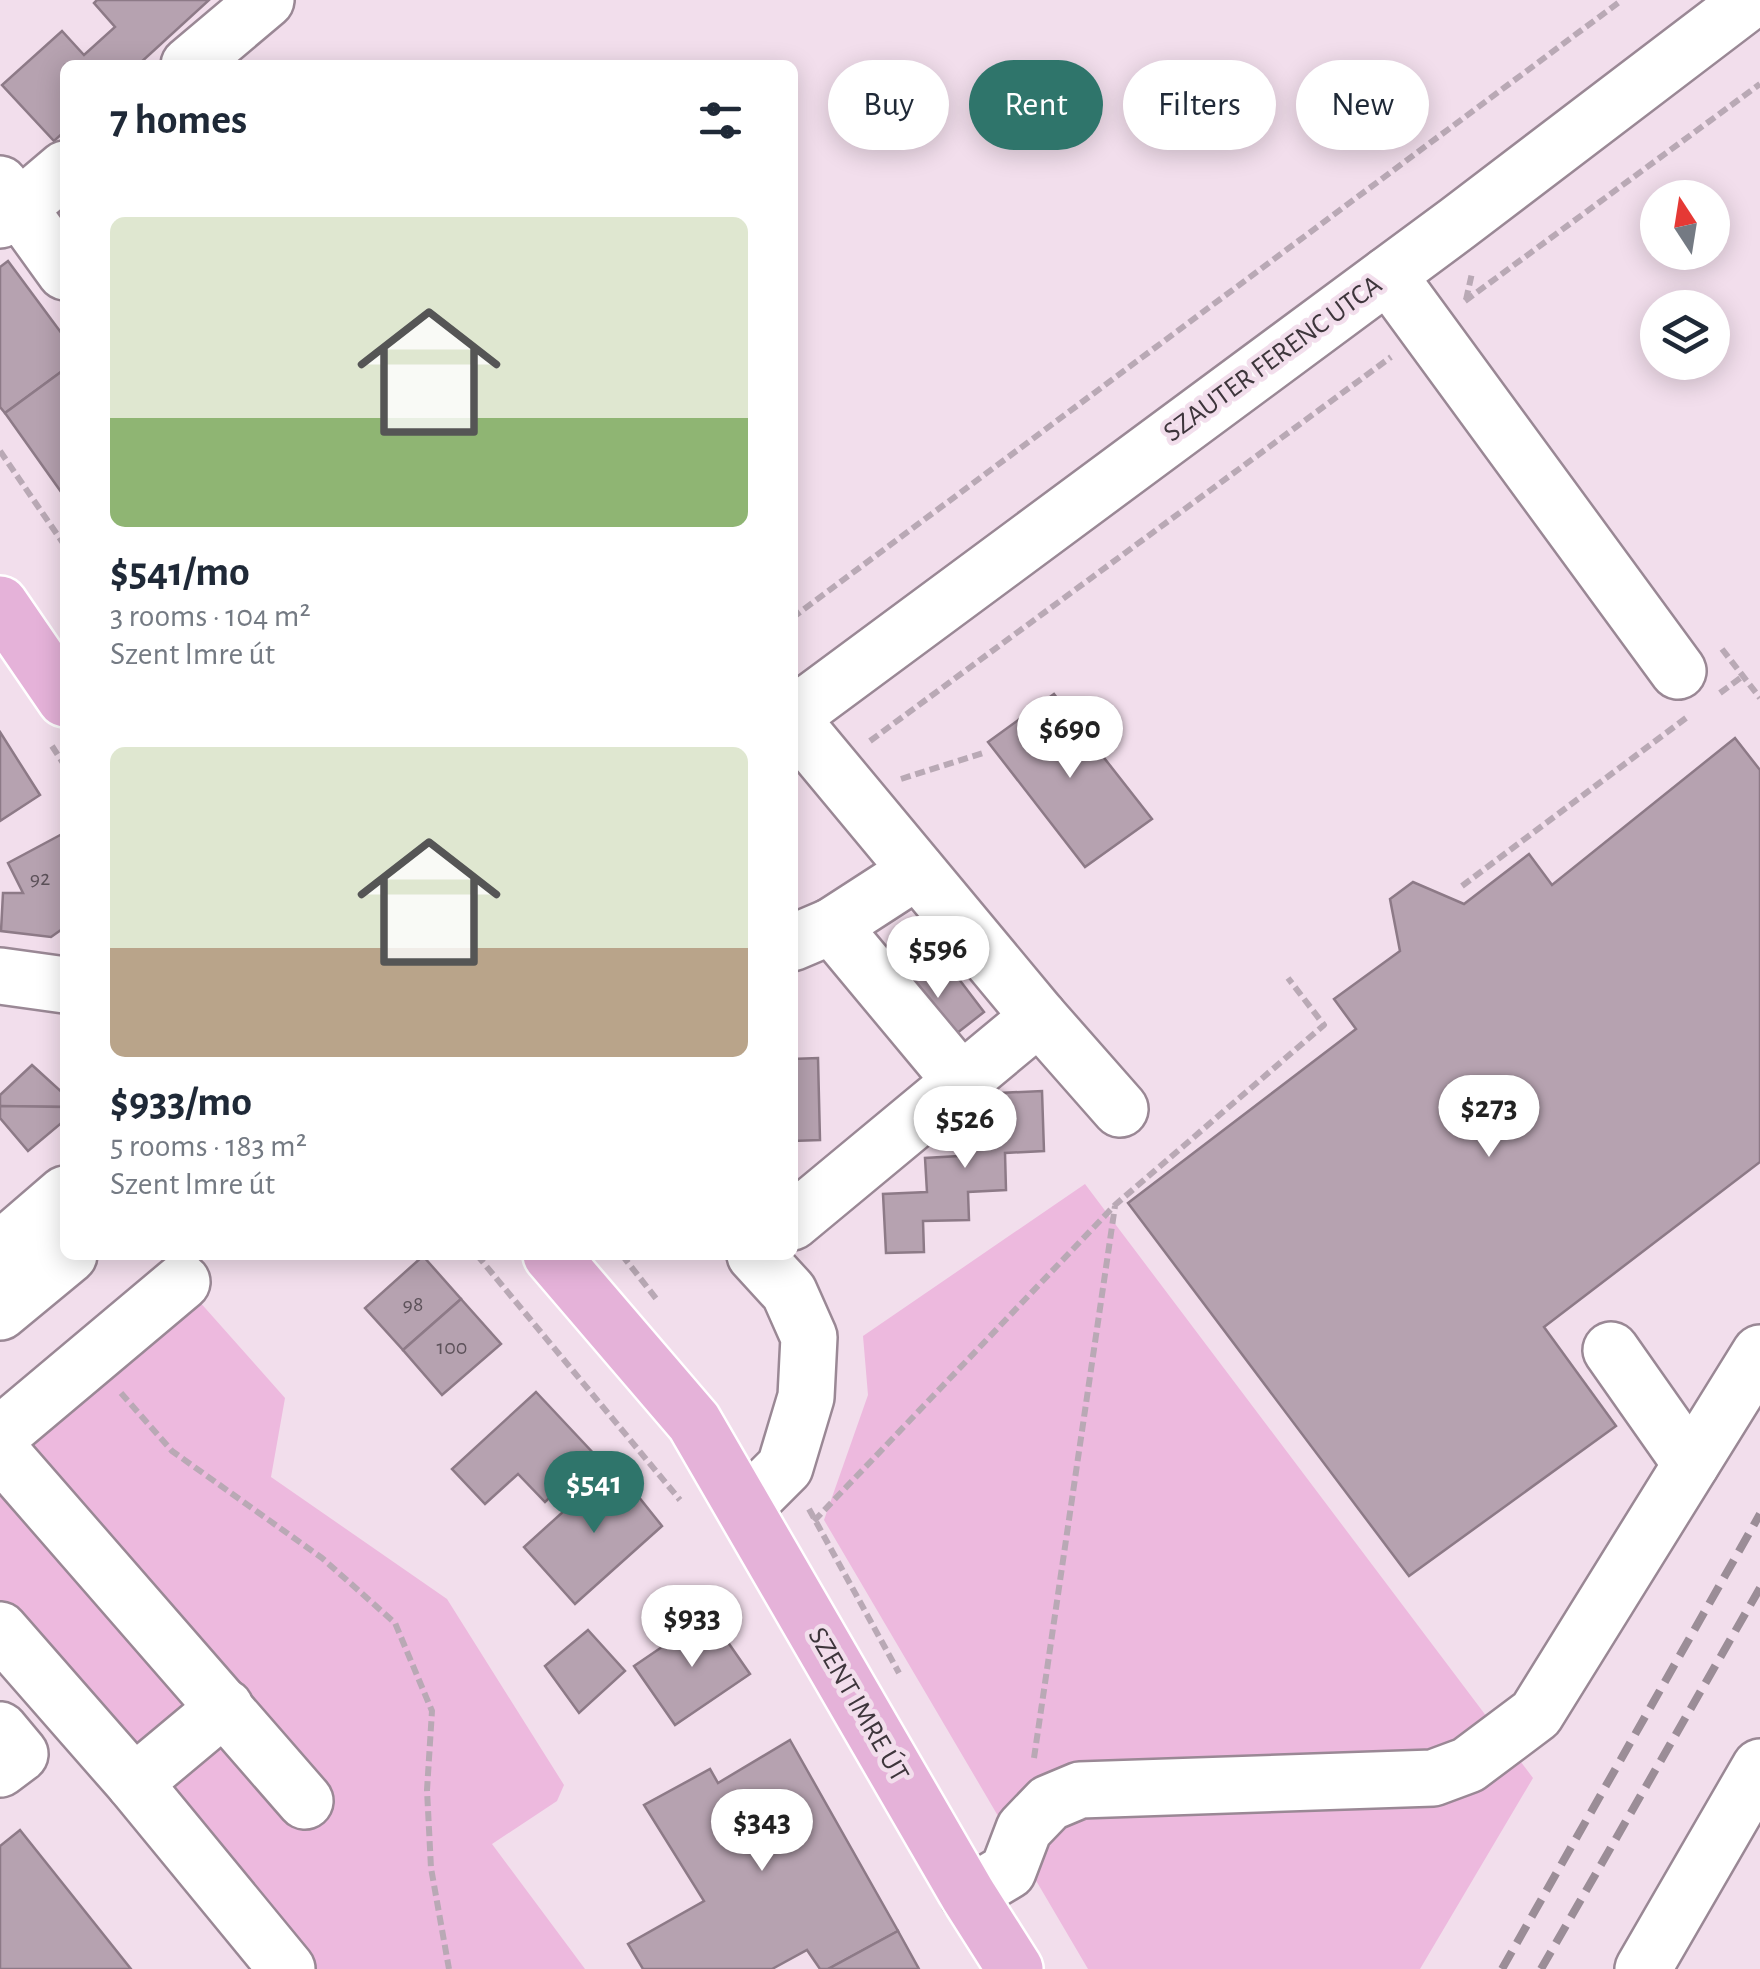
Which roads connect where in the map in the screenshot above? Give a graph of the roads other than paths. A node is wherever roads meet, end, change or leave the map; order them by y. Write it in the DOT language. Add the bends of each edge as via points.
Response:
graph roads {
  1 [pos="266,0"];
  2 [pos="1752,0"];
  3 [pos="194,60"];
  4 [pos="60,172"];
  5 [pos="6,204"];
  6 [pos="60,266"];
  7 [pos="1388,275"];
  8 [pos="0,604"];
  9 [pos="60,692"];
  10 [pos="1696,694"];
  11 [pos="798,714"];
  12 [pos="798,726"];
  13 [pos="917,870"];
  14 [pos="812,935"];
  15 [pos="0,976"];
  16 [pos="60,983"];
  17 [pos="1040,1018"];
  18 [pos="962,1082"];
  19 [pos="1120,1109"];
  20 [pos="60,1198"];
  21 [pos="798,1217"];
  22 [pos="0,1250"];
  23 [pos="63,1260"];
  24 [pos="555,1260"];
  25 [pos="760,1260"];
  26 [pos="182,1282"];
  27 [pos="0,1312"];
  28 [pos="1611,1350"];
  29 [pos="1760,1353"];
  30 [pos="0,1435"];
  31 [pos="0,1451"];
  32 [pos="1691,1464"];
  33 [pos="745,1507"];
  34 [pos="0,1630"];
  35 [pos="225,1707"];
  36 [pos="0,1730"];
  37 [pos="1760,1767"];
  38 [pos="0,1769"];
  39 [pos="134,1784"];
  40 [pos="305,1801"];
  41 [pos="968,1896"];
  42 [pos="287,1969"];
  43 [pos="1014,1969"];
  44 [pos="1644,1969"];
  1 -- 3 [label="street"];
  2 -- 7 [label="street, SZAUTER FERENC UTCA"];
  4 -- 5 [label="street"];
  5 -- 6 [label="street"];
  7 -- 10 [label="street"];
  7 -- 11 [label="street, SZAUTER FERENC UTCA"];
  8 -- 9 [label="main road"];
  12 -- 13 [label="street"];
  13 -- 14 [label="street"];
  13 -- 17 [label="street"];
  14 -- 18 [label="street"];
  15 -- 16 [label="street"];
  17 -- 18 [label="street"];
  17 -- 19 [label="street"];
  18 -- 21 [label="street"];
  20 -- 22 [label="street"];
  23 -- 27 [label="street"];
  24 -- 33 [label="main road, SZENT IMRE ÚT" via="694,1422"];
  25 -- 33 [label="street" via="789,1292 809,1337 806,1397 785,1467"];
  26 -- 30 [label="street"];
  28 -- 32 [label="street"];
  29 -- 32 [label="street"];
  31 -- 35 [label="street"];
  32 -- 41 [label="street" via="1536,1714 1468,1765 1432,1778 1080,1790 1050,1803 1024,1829 1008,1871"];
  33 -- 41 [label="main road, SZENT IMRE ÚT"];
  34 -- 39 [label="street"];
  35 -- 39 [label="street"];
  35 -- 40 [label="street"];
  36 -- 38 [label="street" via="20,1754"];
  37 -- 44 [label="street"];
  39 -- 42 [label="street"];
  41 -- 43 [label="main road, SZENT IMRE ÚT"];
}
